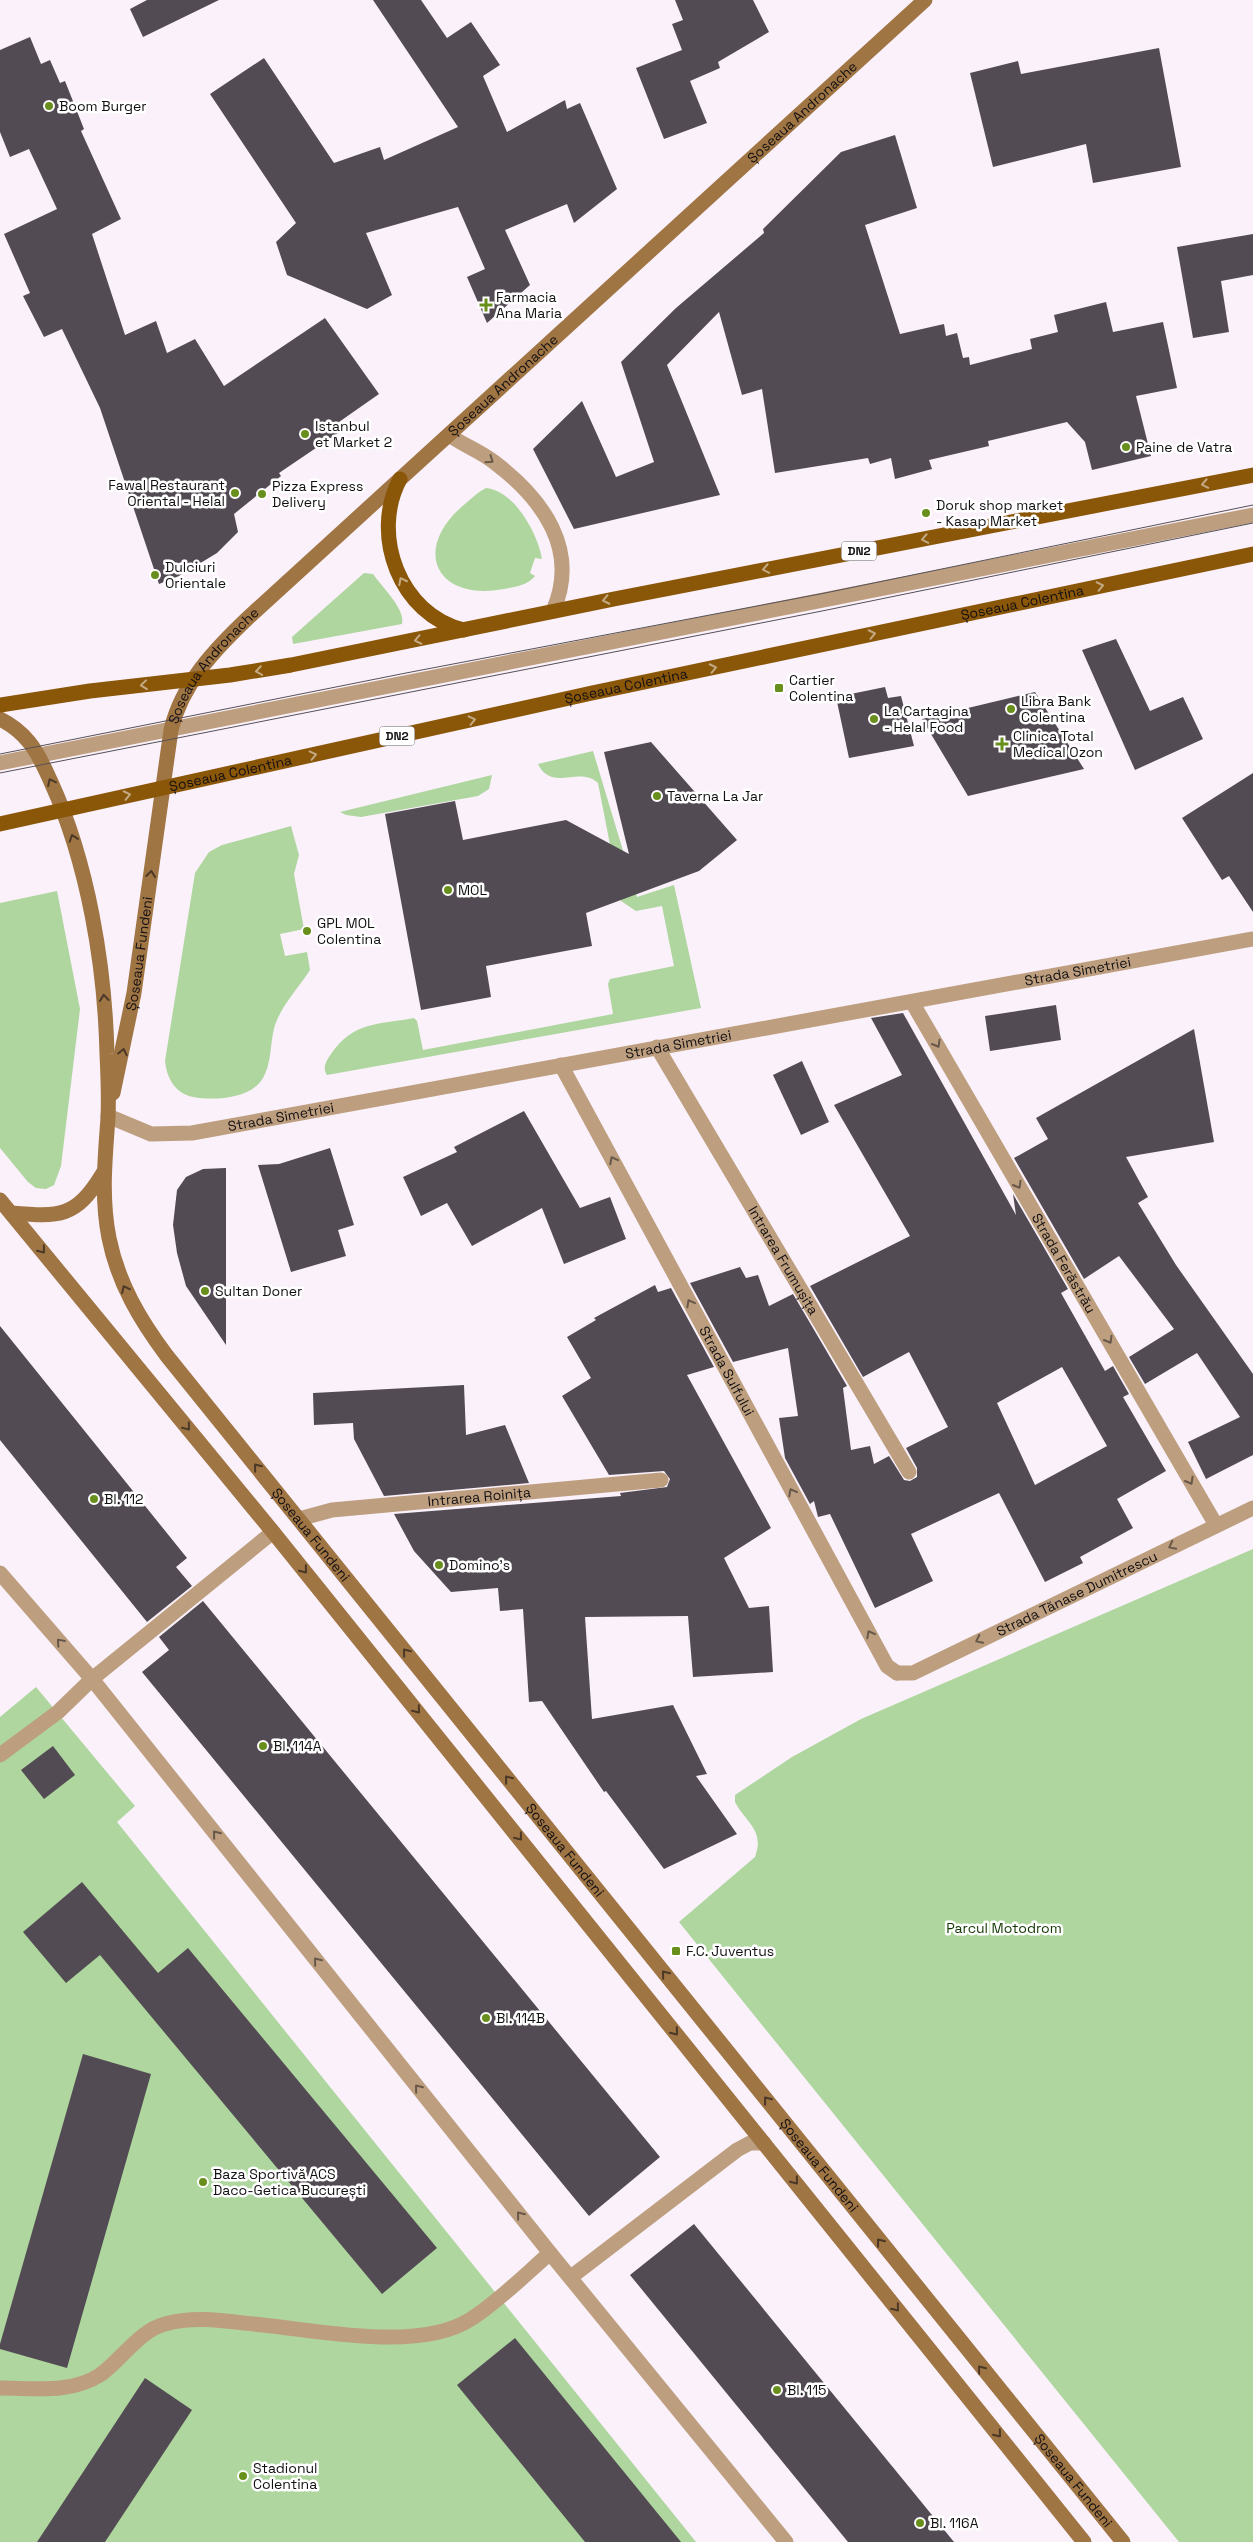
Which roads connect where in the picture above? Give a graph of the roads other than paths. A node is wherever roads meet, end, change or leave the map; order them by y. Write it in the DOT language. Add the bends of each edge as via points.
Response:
graph roads {
  1 [pos="925,0"];
  2 [pos="448,435"];
  3 [pos="1253,475"];
  4 [pos="400,479"];
  5 [pos="1253,515"];
  6 [pos="1253,554"];
  7 [pos="553,611"];
  8 [pos="466,630"];
  9 [pos="193,680"];
  10 [pos="0,705"];
  11 [pos="0,719"];
  12 [pos="171,730"];
  13 [pos="38,756"];
  14 [pos="0,764"];
  15 [pos="162,788"];
  16 [pos="63,809"];
  17 [pos="0,824"];
  18 [pos="1253,939"];
  19 [pos="912,1002"];
  20 [pos="657,1047"];
  21 [pos="561,1064"];
  22 [pos="108,1116"];
  23 [pos="103,1173"];
  24 [pos="0,1200"];
  25 [pos="11,1213"];
  26 [pos="909,1472"];
  27 [pos="661,1480"];
  28 [pos="1253,1508"];
  29 [pos="299,1519"];
  30 [pos="1216,1525"];
  31 [pos="273,1532"];
  32 [pos="0,1573"];
  33 [pos="897,1674"];
  34 [pos="92,1679"];
  35 [pos="0,1755"];
  36 [pos="764,2143"];
  37 [pos="550,2253"];
  38 [pos="571,2277"];
  39 [pos="0,2388"];
  40 [pos="786,2542"];
  41 [pos="1084,2542"];
  42 [pos="1123,2542"];
  1 -- 2 [label="main road, Șoseaua Andronache"];
  2 -- 4 [label="main road, Șoseaua Andronache"];
  2 -- 7 [label="street, one-way" via="495,463 529,494 547,516 561,553 561,594"];
  3 -- 7 [label="main road, DN2, one-way"];
  8 -- 4 [label="main road, one-way" via="443,623 420,605 396,569 389,544 388,517 394,489"];
  4 -- 9 [label="main road, Șoseaua Andronache" via="236,629"];
  5 -- 12 [label="street"];
  15 -- 6 [label="main road, Șoseaua Colentina / DN2, one-way" via="573,697"];
  7 -- 8 [label="main road, DN2"];
  8 -- 9 [label="main road, DN2, one-way" via="265,670"];
  9 -- 10 [label="main road, DN2, one-way" via="90,690"];
  9 -- 12 [label="main road, Șoseaua Andronache"];
  11 -- 13 [label="main road, Șoseaua Fundeni" via="19,732"];
  12 -- 13 [label="street"];
  12 -- 15 [label="main road, Șoseaua Andronache"];
  13 -- 14 [label="street"];
  16 -- 13 [label="main road, Șoseaua Fundeni, one-way"];
  16 -- 15 [label="main road, Șoseaua Colentina / DN2, one-way"];
  22 -- 15 [label="main road, Șoseaua Fundeni, one-way" via="128,1030"];
  16 -- 17 [label="main road, Șoseaua Colentina / DN2"];
  22 -- 16 [label="main road, Șoseaua Fundeni, one-way" via="101,974 80,861"];
  18 -- 19 [label="street, Strada Simetriei"];
  19 -- 20 [label="street, Strada Simetriei"];
  19 -- 30 [label="street, Strada Ferăstrău, one-way"];
  20 -- 21 [label="street, Strada Simetriei"];
  20 -- 26 [label="street, Intrarea Frumușița"];
  21 -- 22 [label="street, Strada Simetriei" via="192,1133 151,1134"];
  33 -- 21 [label="street, Strada Sulfului, one-way" via="887,1666"];
  22 -- 23 [label="main road, Șoseaua Fundeni"];
  23 -- 25 [label="main road" via="86,1198 73,1209 57,1214"];
  29 -- 23 [label="main road, Șoseaua Fundeni, one-way" via="167,1356 137,1313 121,1281 110,1240 105,1217"];
  24 -- 25 [label="main road, Șoseaua Fundeni"];
  25 -- 31 [label="main road, Șoseaua Fundeni, one-way"];
  27 -- 29 [label="street, Intrarea Roinița" via="332,1510"];
  28 -- 30 [label="street, Strada Tănase Dumitrescu"];
  42 -- 29 [label="main road, Șoseaua Fundeni, one-way"];
  30 -- 33 [label="street, Strada Tănase Dumitrescu, one-way" via="913,1673"];
  31 -- 34 [label="street"];
  31 -- 36 [label="main road, Șoseaua Fundeni, one-way"];
  34 -- 32 [label="street, one-way"];
  34 -- 35 [label="street" via="58,1712"];
  37 -- 34 [label="street, one-way"];
  36 -- 38 [label="street" via="750,2143 737,2150"];
  36 -- 41 [label="main road, Șoseaua Fundeni, one-way"];
  37 -- 38 [label="street"];
  37 -- 39 [label="street" via="471,2319 436,2334 396,2338 198,2319 163,2324 132,2344 101,2374 81,2384 58,2389"];
  38 -- 40 [label="street"];
}
